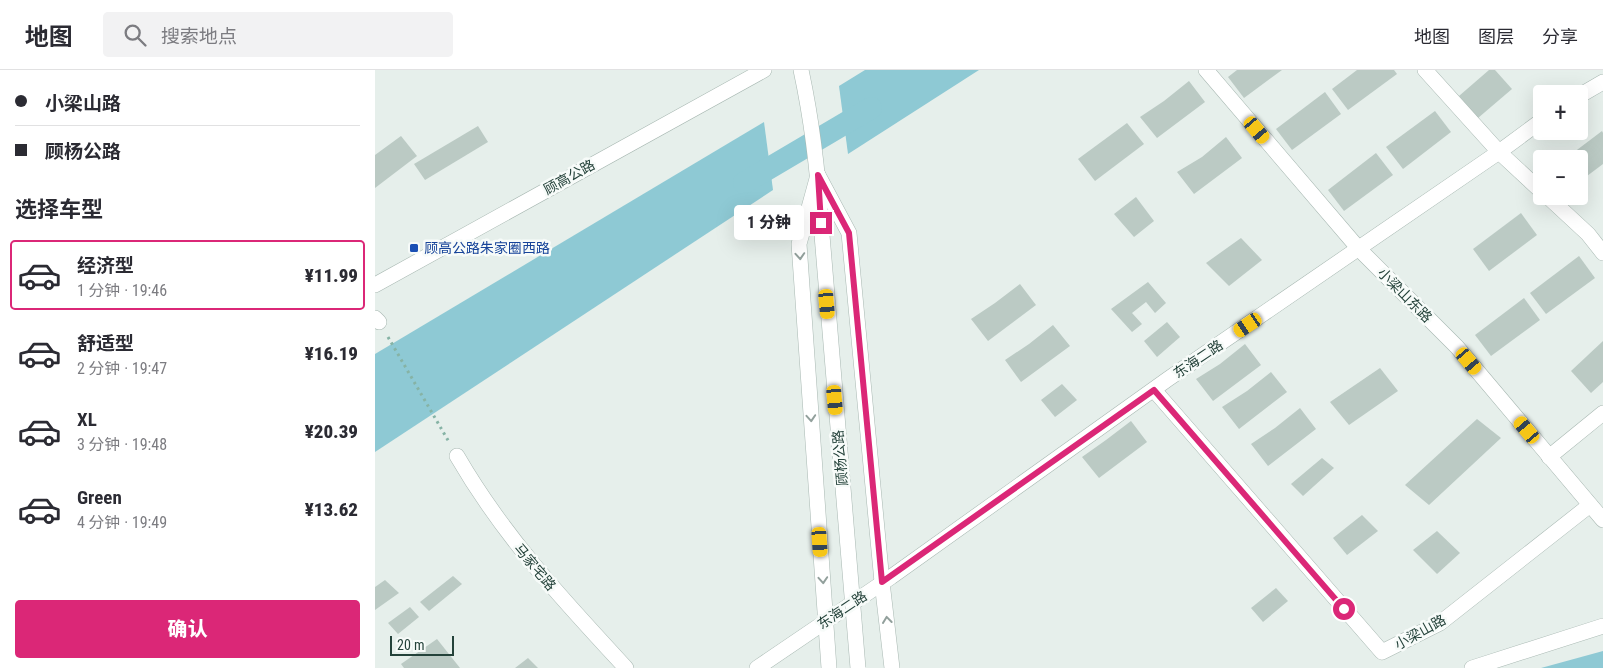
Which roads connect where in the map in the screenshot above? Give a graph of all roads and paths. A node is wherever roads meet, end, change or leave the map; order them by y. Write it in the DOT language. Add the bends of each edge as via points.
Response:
graph roads {
  1 [pos="764,70"];
  2 [pos="801,70"];
  3 [pos="1206,70"];
  4 [pos="1425,70"];
  5 [pos="1603,82"];
  6 [pos="1588,91"];
  7 [pos="1533,127"];
  8 [pos="1499,152"];
  9 [pos="817,168"];
  10 [pos="1533,184"];
  11 [pos="1557,205"];
  12 [pos="1359,249"];
  13 [pos="1603,253"];
  14 [pos="375,286"];
  15 [pos="377,320"];
  16 [pos="1154,390"];
  17 [pos="1603,412"];
  18 [pos="457,456"];
  19 [pos="1549,458"];
  20 [pos="1590,505"];
  21 [pos="1603,520"];
  22 [pos="882,582"];
  23 [pos="826,621"];
  24 [pos="1603,626"];
  25 [pos="626,668"];
  26 [pos="757,668"];
  27 [pos="829,668"];
  28 [pos="858,668"];
  29 [pos="892,668"];
  30 [pos="1472,668"];
  1 -- 14 [label="street, 顾高公路"];
  2 -- 9 [label="street, 顾杨公路"];
  3 -- 12 [label="street, 小梁山东路"];
  4 -- 8 [label="street"];
  5 -- 6 [label="street"];
  7 -- 8 [label="street, 东海二路"];
  8 -- 10 [label="street"];
  8 -- 12 [label="street, 东海二路"];
  9 -- 22 [label="street" via="849,233"];
  9 -- 23 [label="street, one-way" via="799,244"];
  9 -- 28 [label="street, 顾杨公路, bridge"];
  11 -- 13 [label="street"];
  12 -- 16 [label="street, 东海二路"];
  12 -- 19 [label="street, 小梁山东路" via="1457,347"];
  15 -- 18 [label="path"];
  16 -- 20 [label="street, 小梁山路" via="1382,652 1440,623"];
  16 -- 22 [label="street, 东海二路"];
  17 -- 19 [label="street"];
  18 -- 25 [label="street, 马家宅路" via="485,503 526,557"];
  19 -- 20 [label="street, 小梁山东路"];
  20 -- 21 [label="street, 小梁山东路"];
  22 -- 23 [label="street, 东海二路"];
  29 -- 22 [label="street, one-way"];
  23 -- 26 [label="street, 东海二路"];
  23 -- 27 [label="street"];
  24 -- 30 [label="street"];
}
